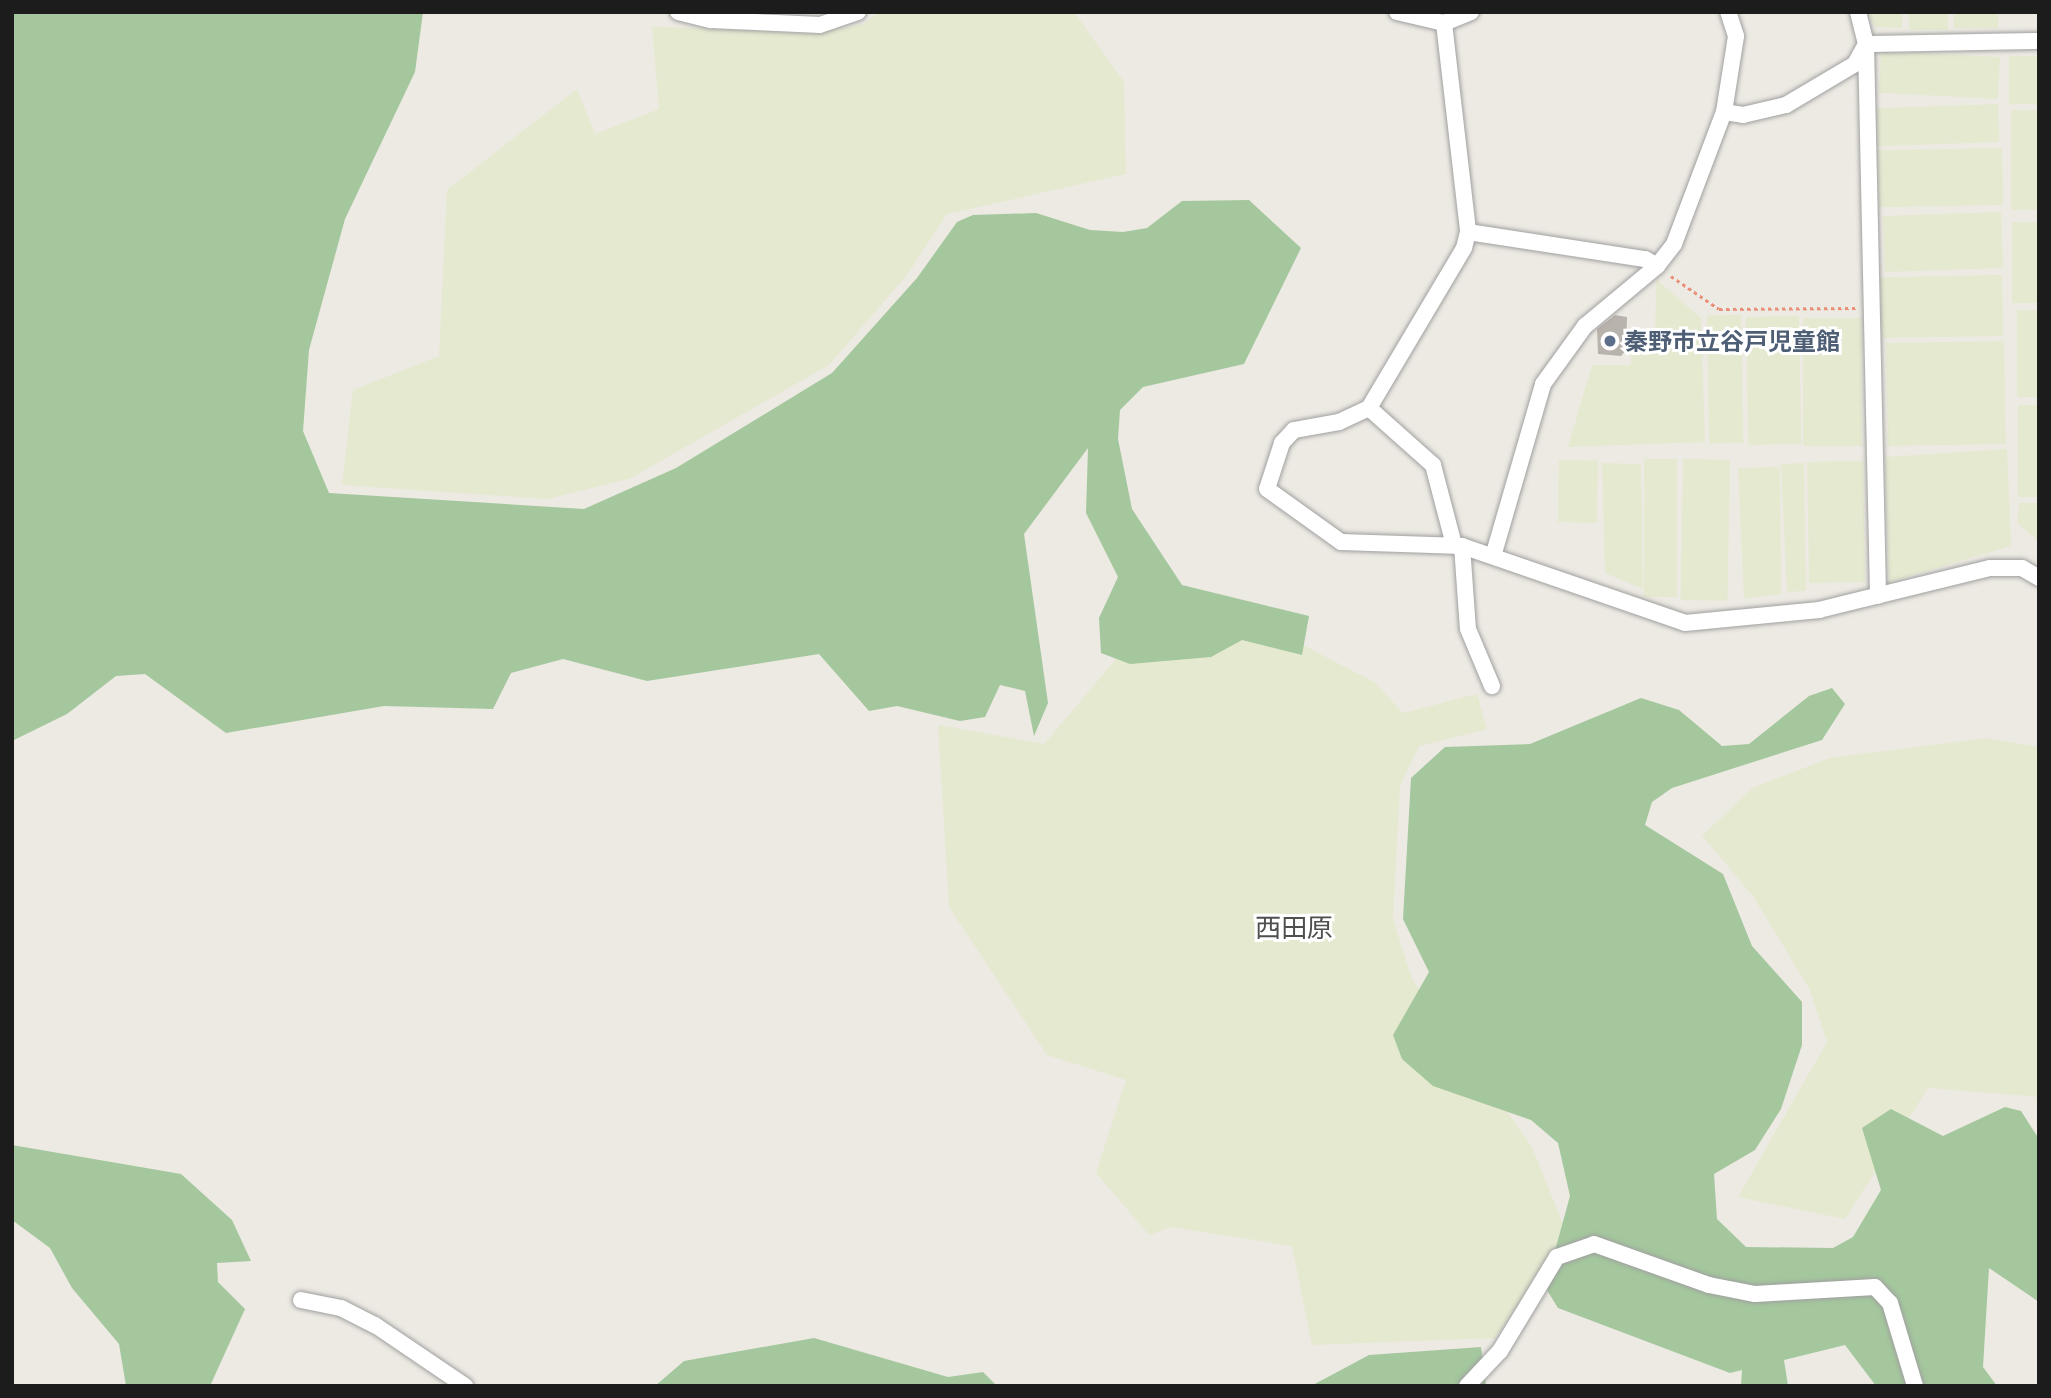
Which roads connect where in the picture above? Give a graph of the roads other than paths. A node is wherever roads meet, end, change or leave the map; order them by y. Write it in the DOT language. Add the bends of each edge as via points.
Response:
graph roads {
  1 [pos="678,12"];
  2 [pos="858,12"];
  3 [pos="1397,12"];
  4 [pos="1471,12"];
  5 [pos="1728,12"];
  6 [pos="1858,12"];
  7 [pos="1444,23"];
  8 [pos="2039,41"];
  9 [pos="1866,44"];
  10 [pos="1724,113"];
  11 [pos="1468,232"];
  12 [pos="1657,266"];
  13 [pos="1369,408"];
  14 [pos="1458,545"];
  15 [pos="1494,554"];
  16 [pos="2039,578"];
  17 [pos="1878,596"];
  18 [pos="1492,685"];
  19 [pos="301,1300"];
  20 [pos="465,1386"];
  21 [pos="1467,1386"];
  22 [pos="1915,1386"];
  1 -- 2 [label="street" via="711,20 820,25"];
  3 -- 7 [label="street"];
  4 -- 7 [label="street"];
  5 -- 10 [label="street" via="1736,36"];
  6 -- 9 [label="street"];
  7 -- 11 [label="street"];
  8 -- 9 [label="street"];
  9 -- 10 [label="street" via="1855,64 1786,104 1743,115"];
  9 -- 17 [label="street"];
  10 -- 12 [label="street" via="1674,244"];
  11 -- 12 [label="street" via="1645,259"];
  11 -- 13 [label="street" via="1464,248"];
  12 -- 15 [label="street" via="1585,326 1543,384"];
  13 -- 14 [label="street" via="1433,465"];
  13 -- 14 [label="street" via="1339,422 1294,430 1282,443 1267,489 1341,542"];
  14 -- 15 [label="street"];
  14 -- 18 [label="street" via="1468,629"];
  15 -- 17 [label="street" via="1685,623 1806,612"];
  16 -- 17 [label="street" via="2022,568 1990,568"];
  19 -- 20 [label="street" via="341,1308 375,1325"];
  21 -- 22 [label="street" via="1500,1351 1557,1258 1594,1244 1744,1292 1875,1287 1890,1303"];
}
